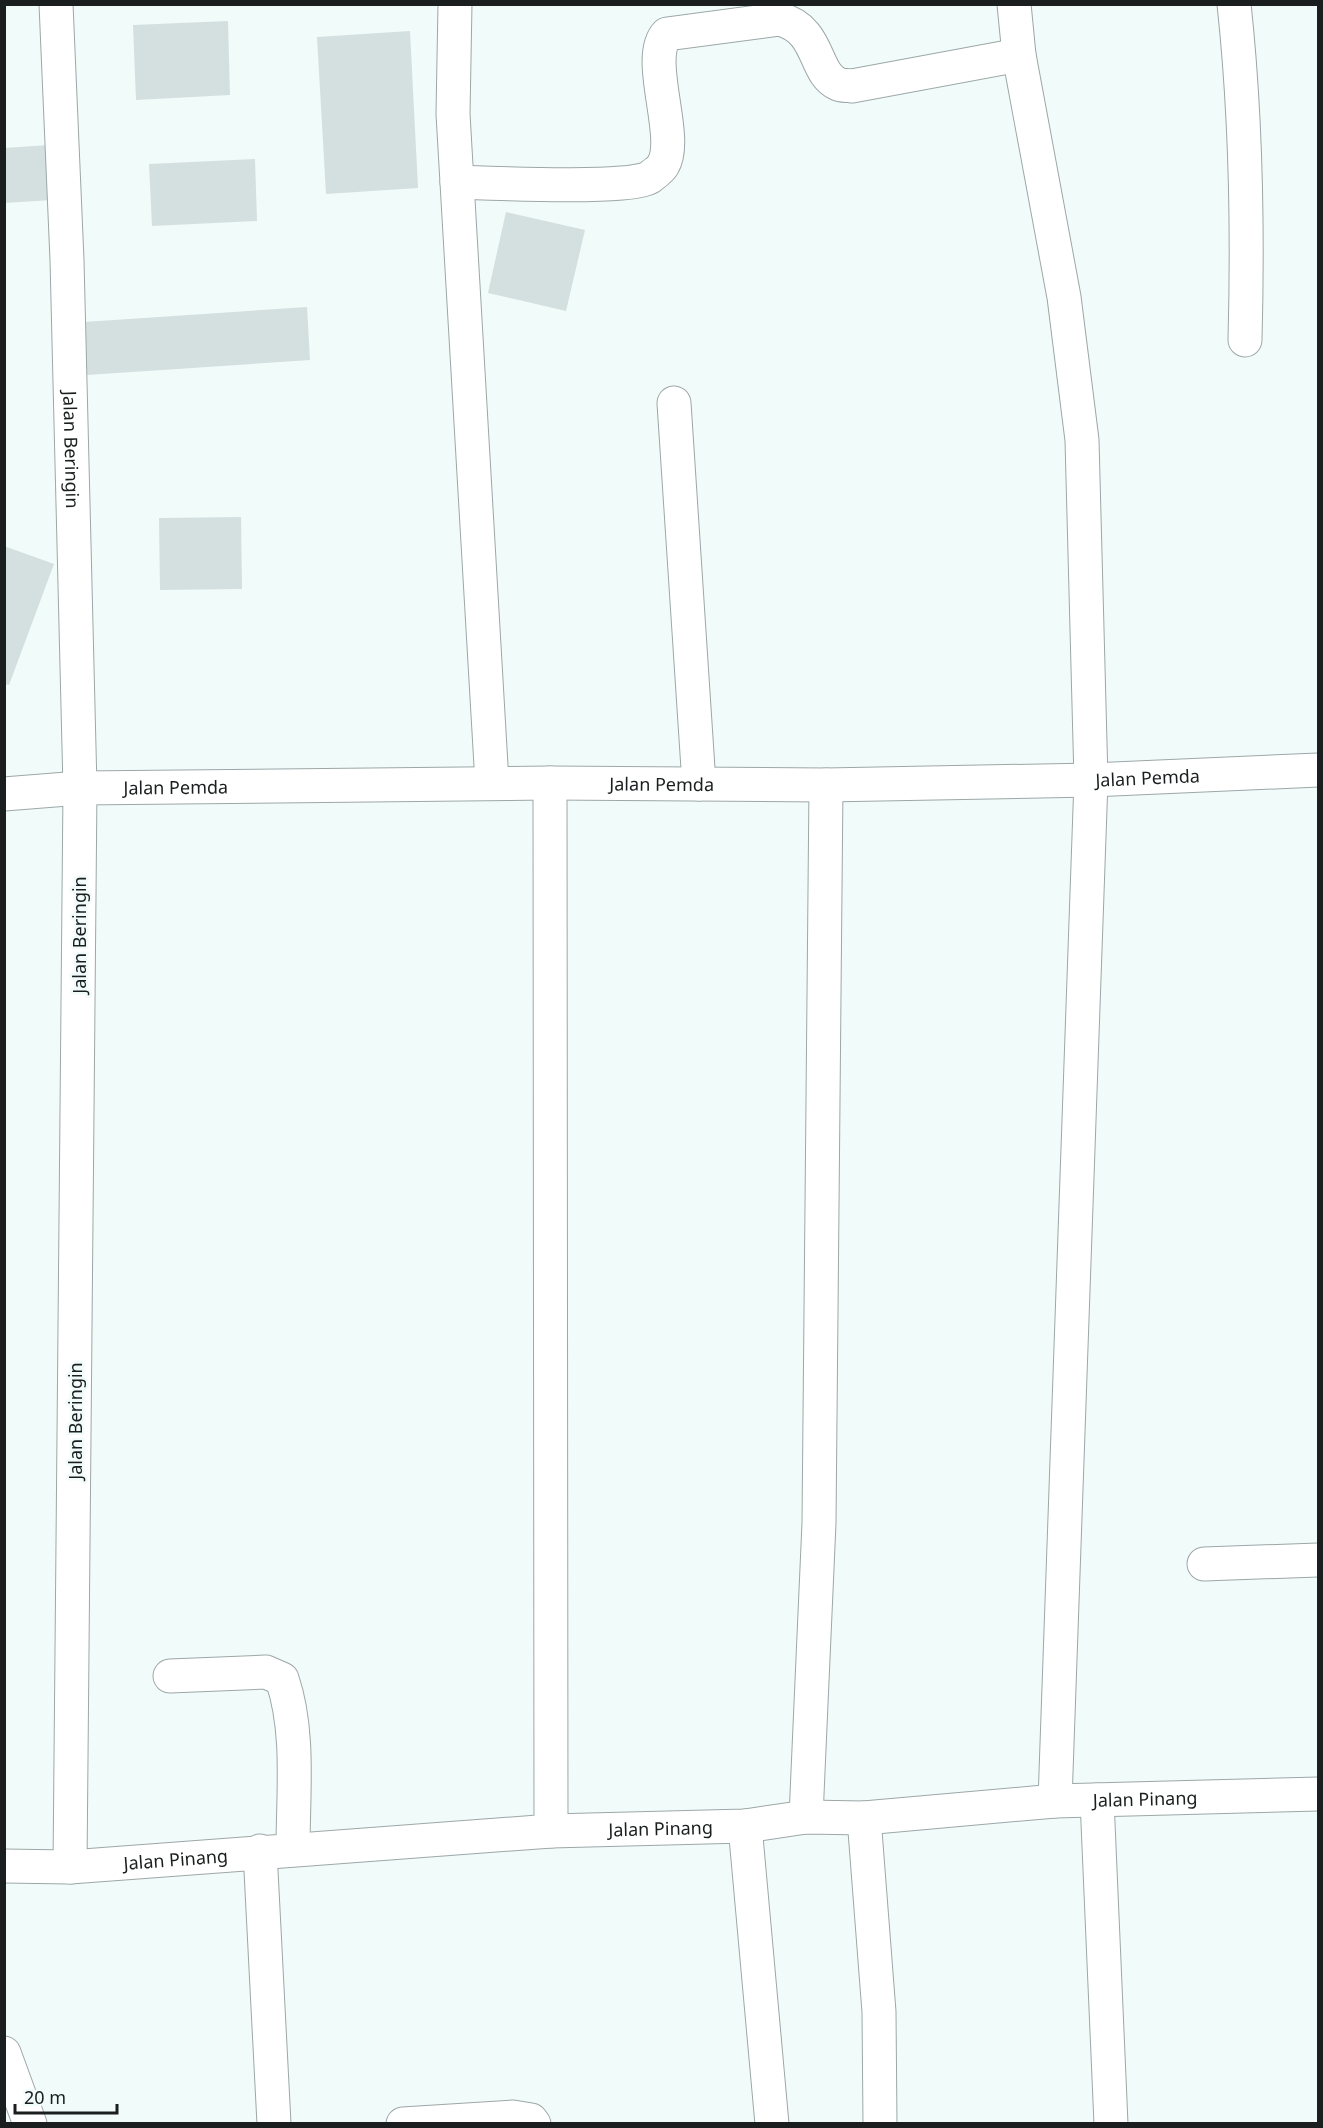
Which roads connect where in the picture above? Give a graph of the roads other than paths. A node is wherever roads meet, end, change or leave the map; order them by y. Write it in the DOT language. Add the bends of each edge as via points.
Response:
graph roads {
  1 [pos="56,4"];
  2 [pos="455,4"];
  3 [pos="1014,4"];
  4 [pos="1233,4"];
  5 [pos="1019,56"];
  6 [pos="457,182"];
  7 [pos="1245,340"];
  8 [pos="674,403"];
  9 [pos="1318,770"];
  10 [pos="1091,780"];
  11 [pos="492,783"];
  12 [pos="549,783"];
  13 [pos="699,784"];
  14 [pos="826,784"];
  15 [pos="80,788"];
  16 [pos="4,794"];
  17 [pos="1318,1560"];
  18 [pos="1204,1564"];
  19 [pos="170,1676"];
  20 [pos="1318,1794"];
  21 [pos="1097,1800"];
  22 [pos="1055,1801"];
  23 [pos="806,1816"];
  24 [pos="864,1818"];
  25 [pos="746,1826"];
  26 [pos="551,1831"];
  27 [pos="293,1849"];
  28 [pos="260,1851"];
  29 [pos="4,1866"];
  30 [pos="70,1867"];
  31 [pos="4,2053"];
  32 [pos="30,2124"];
  33 [pos="274,2124"];
  34 [pos="403,2124"];
  35 [pos="534,2124"];
  36 [pos="772,2124"];
  37 [pos="880,2124"];
  38 [pos="1111,2124"];
  1 -- 15 [label="street, Jalan Beringin" via="67,260"];
  2 -- 6 [label="street" via="453,114"];
  3 -- 5 [label="street"];
  4 -- 7 [label="street" via="1247,252"];
  5 -- 6 [label="street" via="852,86 837,84 826,72 809,38 795,23 766,19 667,34 662,39 659,60 667,146 664,164 648,179 603,184"];
  5 -- 10 [label="street" via="1064,297 1082,440"];
  6 -- 11 [label="street"];
  8 -- 13 [label="street"];
  9 -- 10 [label="street, Jalan Pemda"];
  10 -- 14 [label="street, Jalan Pemda"];
  10 -- 22 [label="street"];
  11 -- 12 [label="street, Jalan Pemda"];
  11 -- 15 [label="street, Jalan Pemda"];
  12 -- 13 [label="street, Jalan Pemda"];
  12 -- 26 [label="street"];
  13 -- 14 [label="street, Jalan Pemda"];
  14 -- 23 [label="street" via="819,1523"];
  15 -- 16 [label="street, Jalan Pemda"];
  15 -- 30 [label="street, Jalan Beringin"];
  17 -- 18 [label="street"];
  19 -- 27 [label="street" via="266,1672 282,1678 289,1699 292,1739"];
  20 -- 21 [label="street, Jalan Pinang"];
  21 -- 22 [label="street, Jalan Pinang"];
  21 -- 38 [label="street"];
  22 -- 24 [label="street, Jalan Pinang"];
  23 -- 24 [label="street, Jalan Pinang"];
  23 -- 25 [label="street, Jalan Pinang"];
  24 -- 37 [label="street" via="879,2012"];
  25 -- 26 [label="street, Jalan Pinang"];
  25 -- 36 [label="street"];
  26 -- 27 [label="street, Jalan Pinang"];
  27 -- 28 [label="street, Jalan Pinang"];
  28 -- 30 [label="street, Jalan Pinang"];
  28 -- 33 [label="street"];
  29 -- 30 [label="street, Jalan Pinang"];
  31 -- 32 [label="street"];
  34 -- 35 [label="street" via="513,2117"];
}
